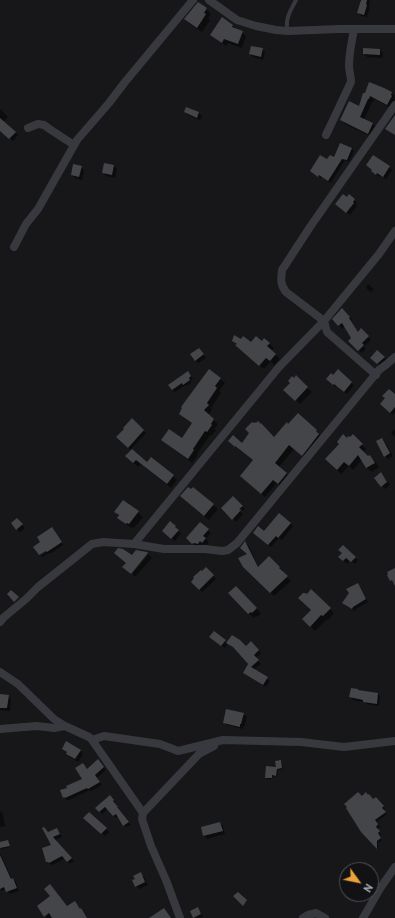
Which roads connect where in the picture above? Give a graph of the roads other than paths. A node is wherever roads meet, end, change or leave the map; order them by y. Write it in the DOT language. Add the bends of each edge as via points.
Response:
graph roads {
  1 [pos="193,0"];
  2 [pos="209,0"];
  3 [pos="296,0"];
  4 [pos="354,29"];
  5 [pos="395,29"];
  6 [pos="288,31"];
  7 [pos="395,105"];
  8 [pos="28,128"];
  9 [pos="326,135"];
  10 [pos="74,145"];
  11 [pos="395,231"];
  12 [pos="14,247"];
  13 [pos="324,321"];
  14 [pos="395,357"];
  15 [pos="376,375"];
  16 [pos="134,544"];
  17 [pos="0,622"];
  18 [pos="0,672"];
  19 [pos="65,726"];
  20 [pos="0,729"];
  21 [pos="92,740"];
  22 [pos="223,740"];
  23 [pos="395,741"];
  24 [pos="143,813"];
  25 [pos="395,868"];
  26 [pos="180,918"];
  27 [pos="303,918"];
  28 [pos="325,918"];
  29 [pos="363,918"];
  1 -- 10 [label="street"];
  2 -- 6 [label="street" via="237,20"];
  3 -- 6 [label="lane" via="287,18"];
  4 -- 5 [label="street"];
  4 -- 6 [label="street"];
  4 -- 9 [label="street" via="349,67 351,82"];
  7 -- 13 [label="street" via="282,270 282,287 286,292"];
  8 -- 10 [label="street" via="38,124 44,125"];
  10 -- 12 [label="street"];
  11 -- 13 [label="street"];
  13 -- 15 [label="street" via="328,332"];
  13 -- 16 [label="street" via="279,367"];
  14 -- 15 [label="street"];
  15 -- 16 [label="street" via="237,543 228,550 164,549"];
  16 -- 17 [label="street" via="92,544 38,587"];
  18 -- 19 [label="street" via="18,684 54,719"];
  19 -- 20 [label="street"];
  19 -- 21 [label="street"];
  21 -- 22 [label="street" via="104,736 160,744 178,751"];
  21 -- 24 [label="street"];
  22 -- 23 [label="street" via="344,746"];
  22 -- 24 [label="street" via="199,754"];
  24 -- 26 [label="street" via="142,819 151,846"];
  25 -- 29 [label="street"];
  27 -- 28 [label="street" via="316,913"];
}
